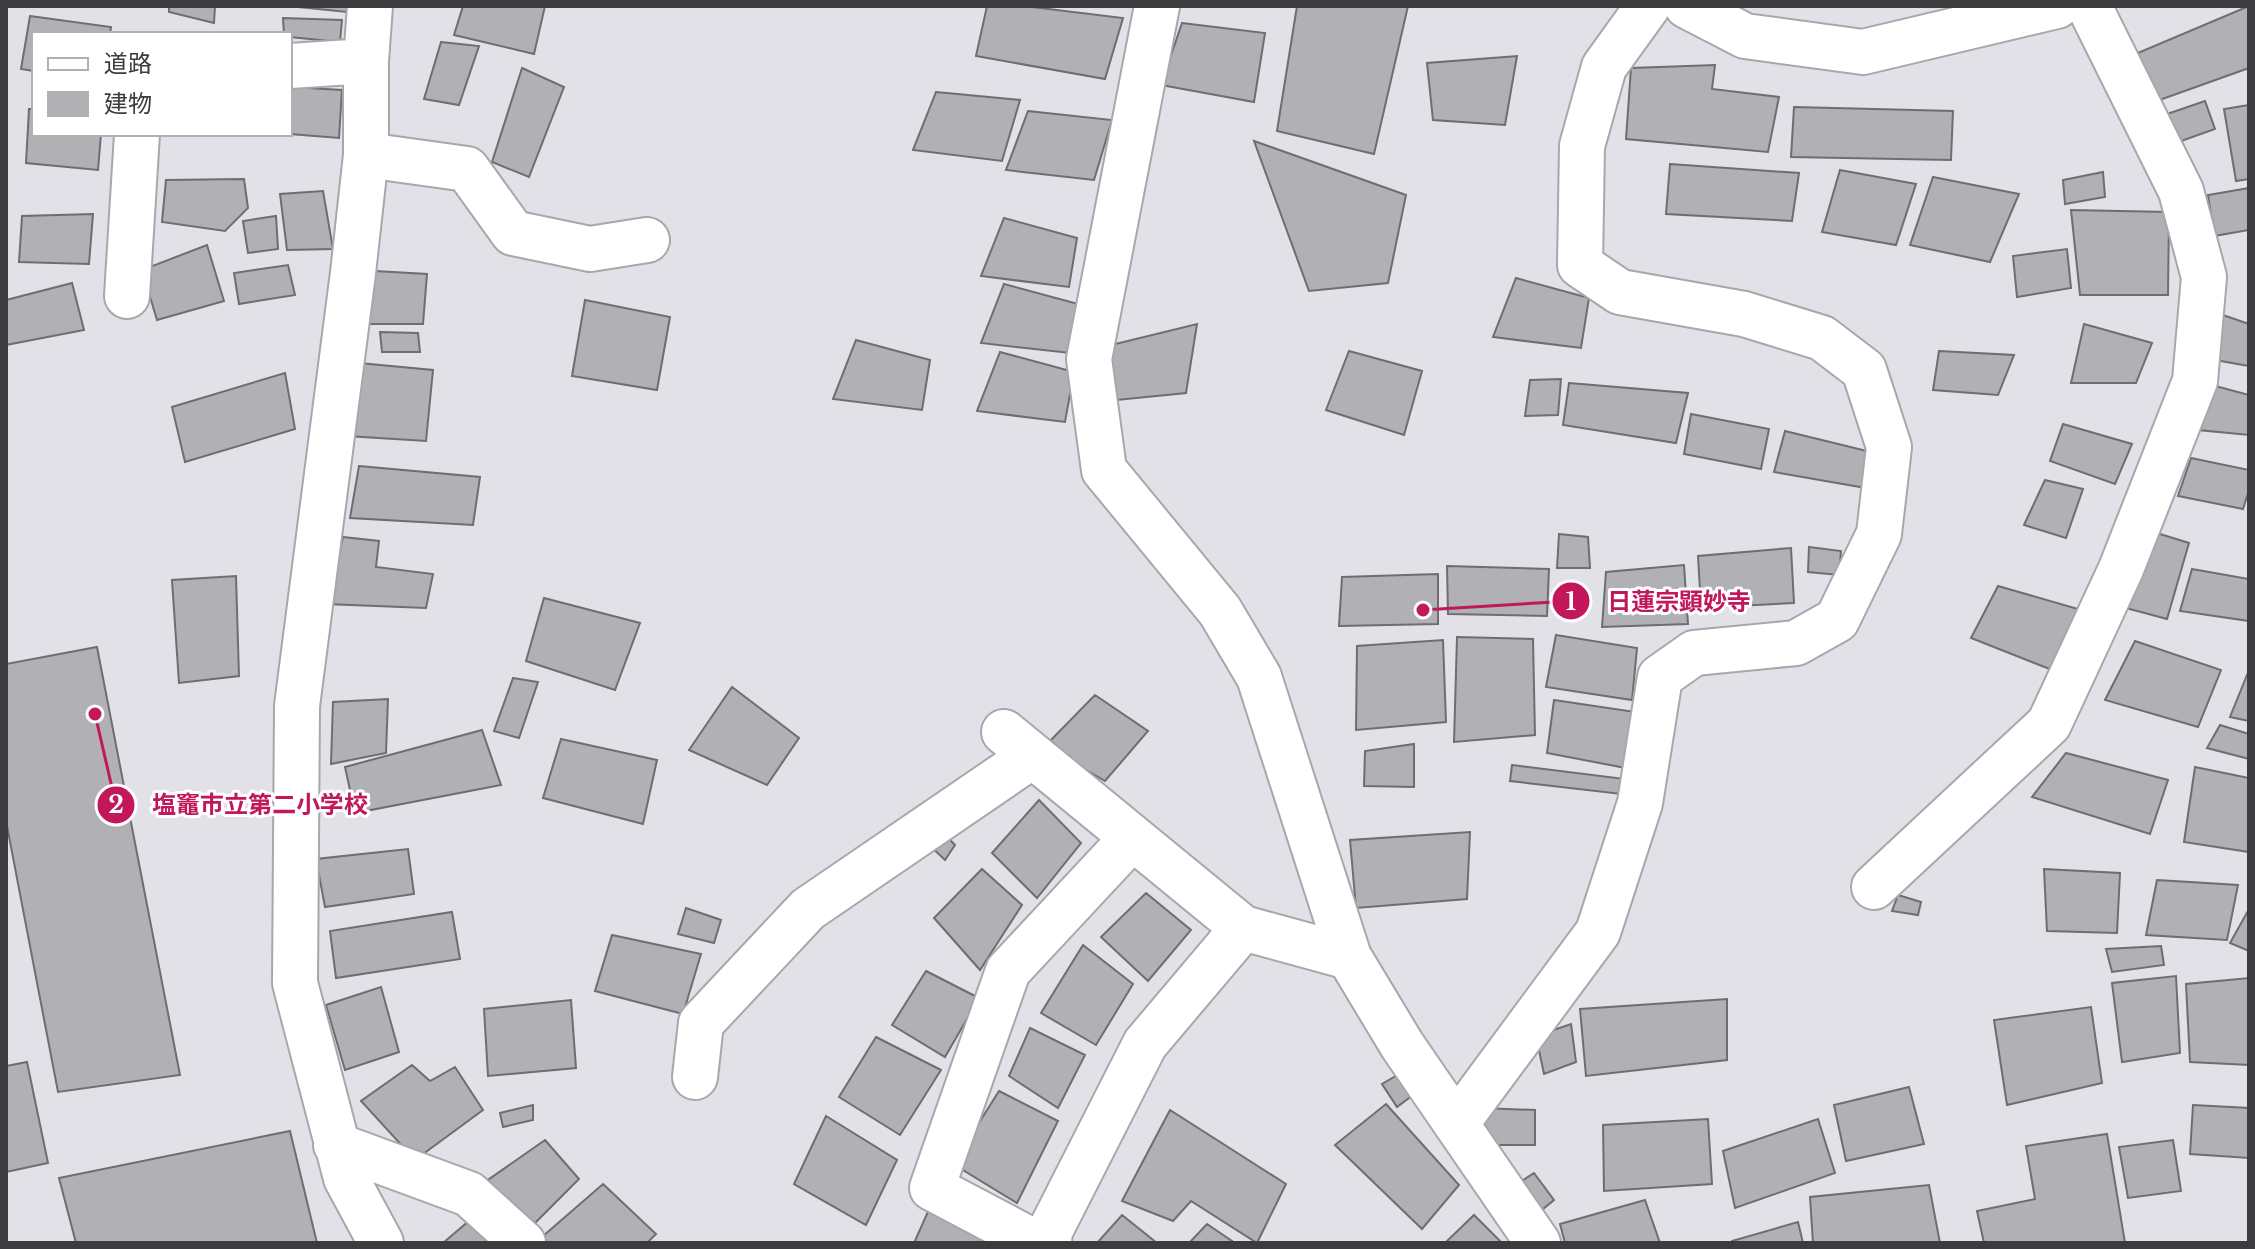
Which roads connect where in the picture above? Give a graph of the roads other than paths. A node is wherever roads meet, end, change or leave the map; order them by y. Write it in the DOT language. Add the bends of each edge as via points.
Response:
graph roads {
  1 [pos="370,6"];
  2 [pos="1157,6"];
  3 [pos="1648,6"];
  4 [pos="1687,6"];
  5 [pos="2057,6"];
  6 [pos="2089,6"];
  7 [pos="366,61"];
  8 [pos="292,66"];
  9 [pos="137,136"];
  10 [pos="366,155"];
  11 [pos="647,240"];
  12 [pos="127,296"];
  13 [pos="1132,838"];
  14 [pos="1874,887"];
  15 [pos="1243,928"];
  16 [pos="1349,957"];
  17 [pos="695,1077"];
  18 [pos="1456,1124"];
  19 [pos="336,1145"];
  20 [pos="381,1243"];
  21 [pos="523,1243"];
  22 [pos="1036,1243"];
  23 [pos="1049,1243"];
  24 [pos="1538,1243"];
  1 -- 7 [label="street"];
  2 -- 16 [label="street" via="1089,359 1104,470 1220,611 1259,677"];
  3 -- 18 [label="street" via="1604,67 1582,146 1580,265 1620,292 1744,314 1822,338 1864,370 1889,447 1879,534 1837,620 1796,643 1694,653 1660,677 1640,803 1598,932"];
  4 -- 5 [label="street" via="1745,36 1863,52"];
  6 -- 14 [label="street" via="2185,205 2204,277 2195,381 2121,569 2049,724"];
  7 -- 8 [label="street"];
  7 -- 10 [label="street"];
  9 -- 12 [label="street"];
  10 -- 11 [label="street" via="467,169 513,233 590,249"];
  10 -- 19 [label="street" via="297,706 295,983"];
  13 -- 15 [label="street"];
  13 -- 17 [label="street" via="1018,744 808,909 701,1023"];
  13 -- 22 [label="street" via="1008,971 932,1188"];
  15 -- 16 [label="street"];
  15 -- 23 [label="street" via="1145,1044 1050,1231"];
  16 -- 18 [label="street"];
  18 -- 24 [label="street"];
  19 -- 20 [label="street" via="346,1178"];
  19 -- 21 [label="street" via="469,1194"];
}
